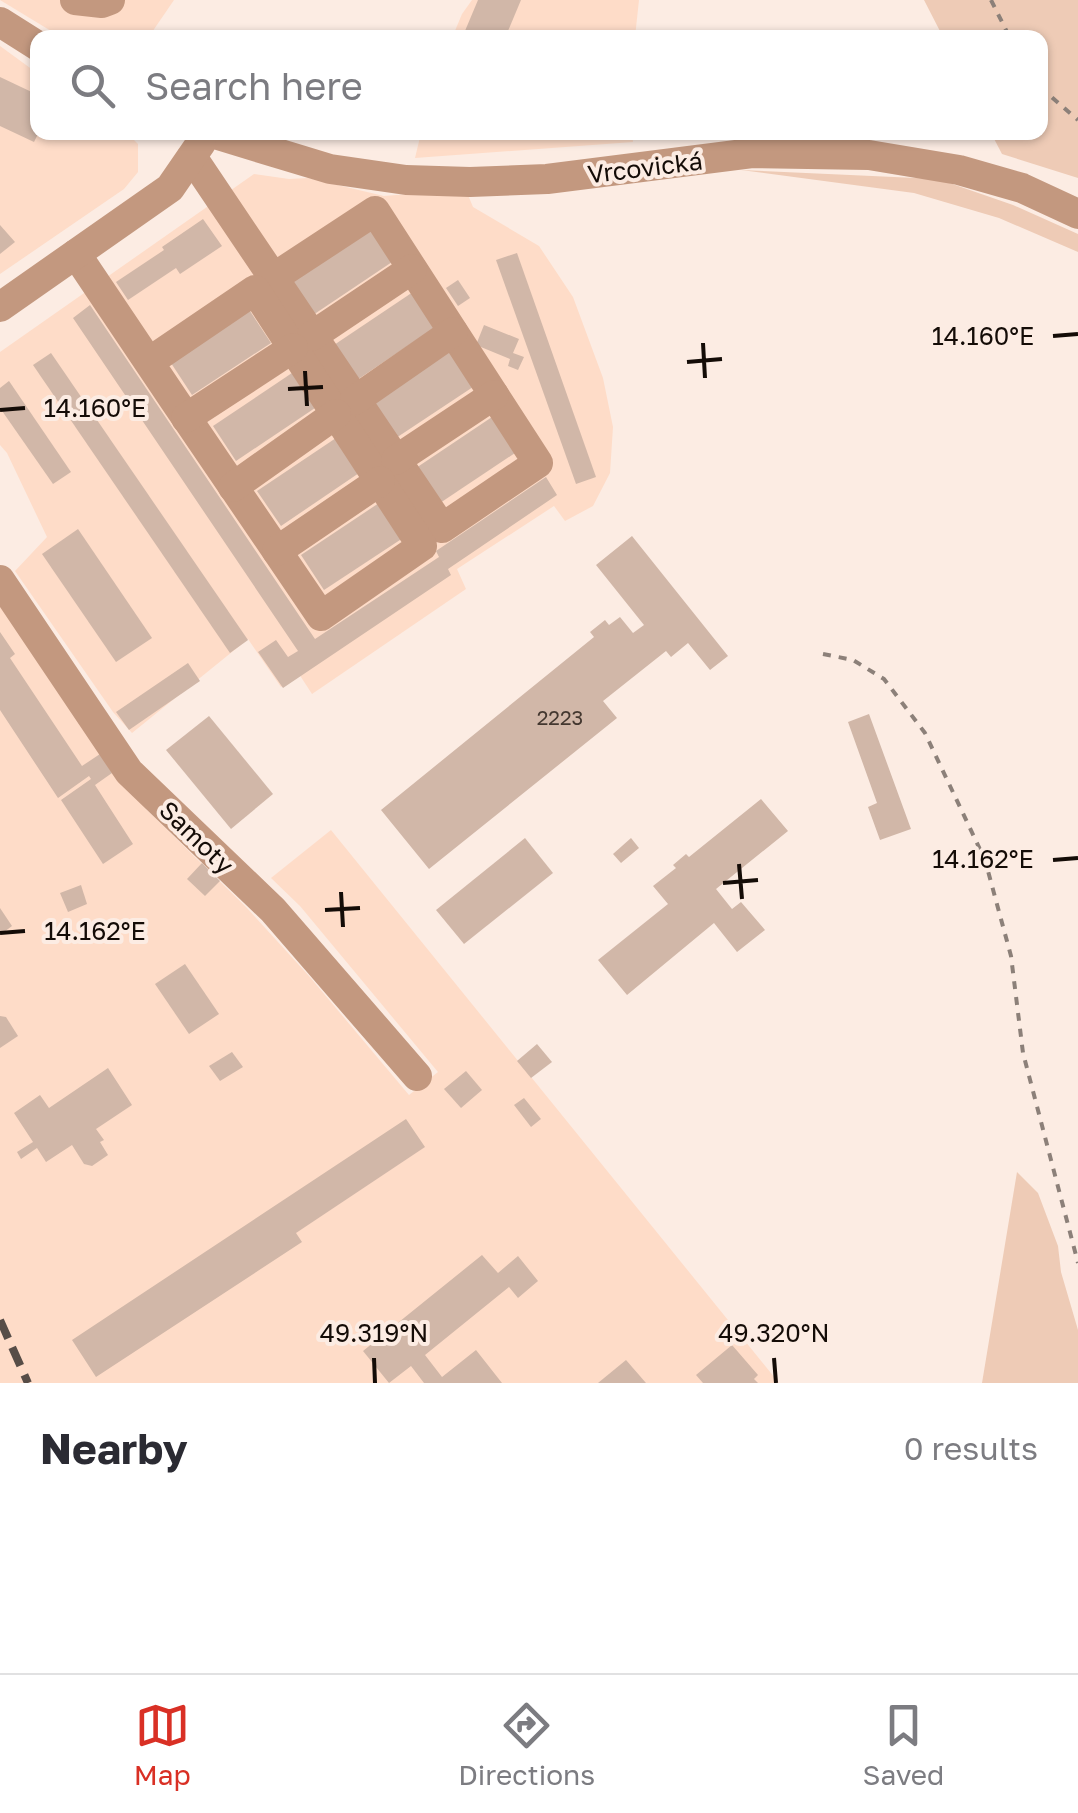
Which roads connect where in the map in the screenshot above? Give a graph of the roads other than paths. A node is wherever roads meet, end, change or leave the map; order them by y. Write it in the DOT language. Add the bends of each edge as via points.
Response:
graph roads {
  1 [pos="75,0"];
  2 [pos="110,0"];
  3 [pos="0,22"];
  4 [pos="30,41"];
  5 [pos="203,141"];
  6 [pos="1078,214"];
  7 [pos="76,254"];
  8 [pos="412,269"];
  9 [pos="273,278"];
  10 [pos="0,307"];
  11 [pos="453,332"];
  12 [pos="302,342"];
  13 [pos="149,362"];
  14 [pos="494,395"];
  15 [pos="346,407"];
  16 [pos="186,418"];
  17 [pos="388,470"];
  18 [pos="233,487"];
  19 [pos="277,551"];
  20 [pos="0,580"];
  21 [pos="417,1076"];
  1 -- 2 [label="street"];
  3 -- 4 [label="street"];
  5 -- 6 [label="street, Vrcovická" via="406,180 547,180 752,153 868,155 1006,183"];
  5 -- 7 [label="street" via="170,188"];
  5 -- 9 [label="street"];
  7 -- 10 [label="street"];
  7 -- 13 [label="street"];
  8 -- 9 [label="street" via="375,211"];
  8 -- 11 [label="street"];
  8 -- 12 [label="street"];
  9 -- 12 [label="street"];
  11 -- 14 [label="street"];
  11 -- 15 [label="street"];
  12 -- 13 [label="street" via="255,290"];
  12 -- 15 [label="street"];
  12 -- 16 [label="street"];
  13 -- 16 [label="street"];
  14 -- 17 [label="street"];
  14 -- 17 [label="street" via="538,462 442,528"];
  15 -- 17 [label="street"];
  15 -- 18 [label="street"];
  16 -- 18 [label="street"];
  17 -- 19 [label="street"];
  17 -- 19 [label="street" via="422,546 321,616"];
  18 -- 19 [label="street"];
  20 -- 21 [label="street, Samoty" via="129,772 272,910"];
}
